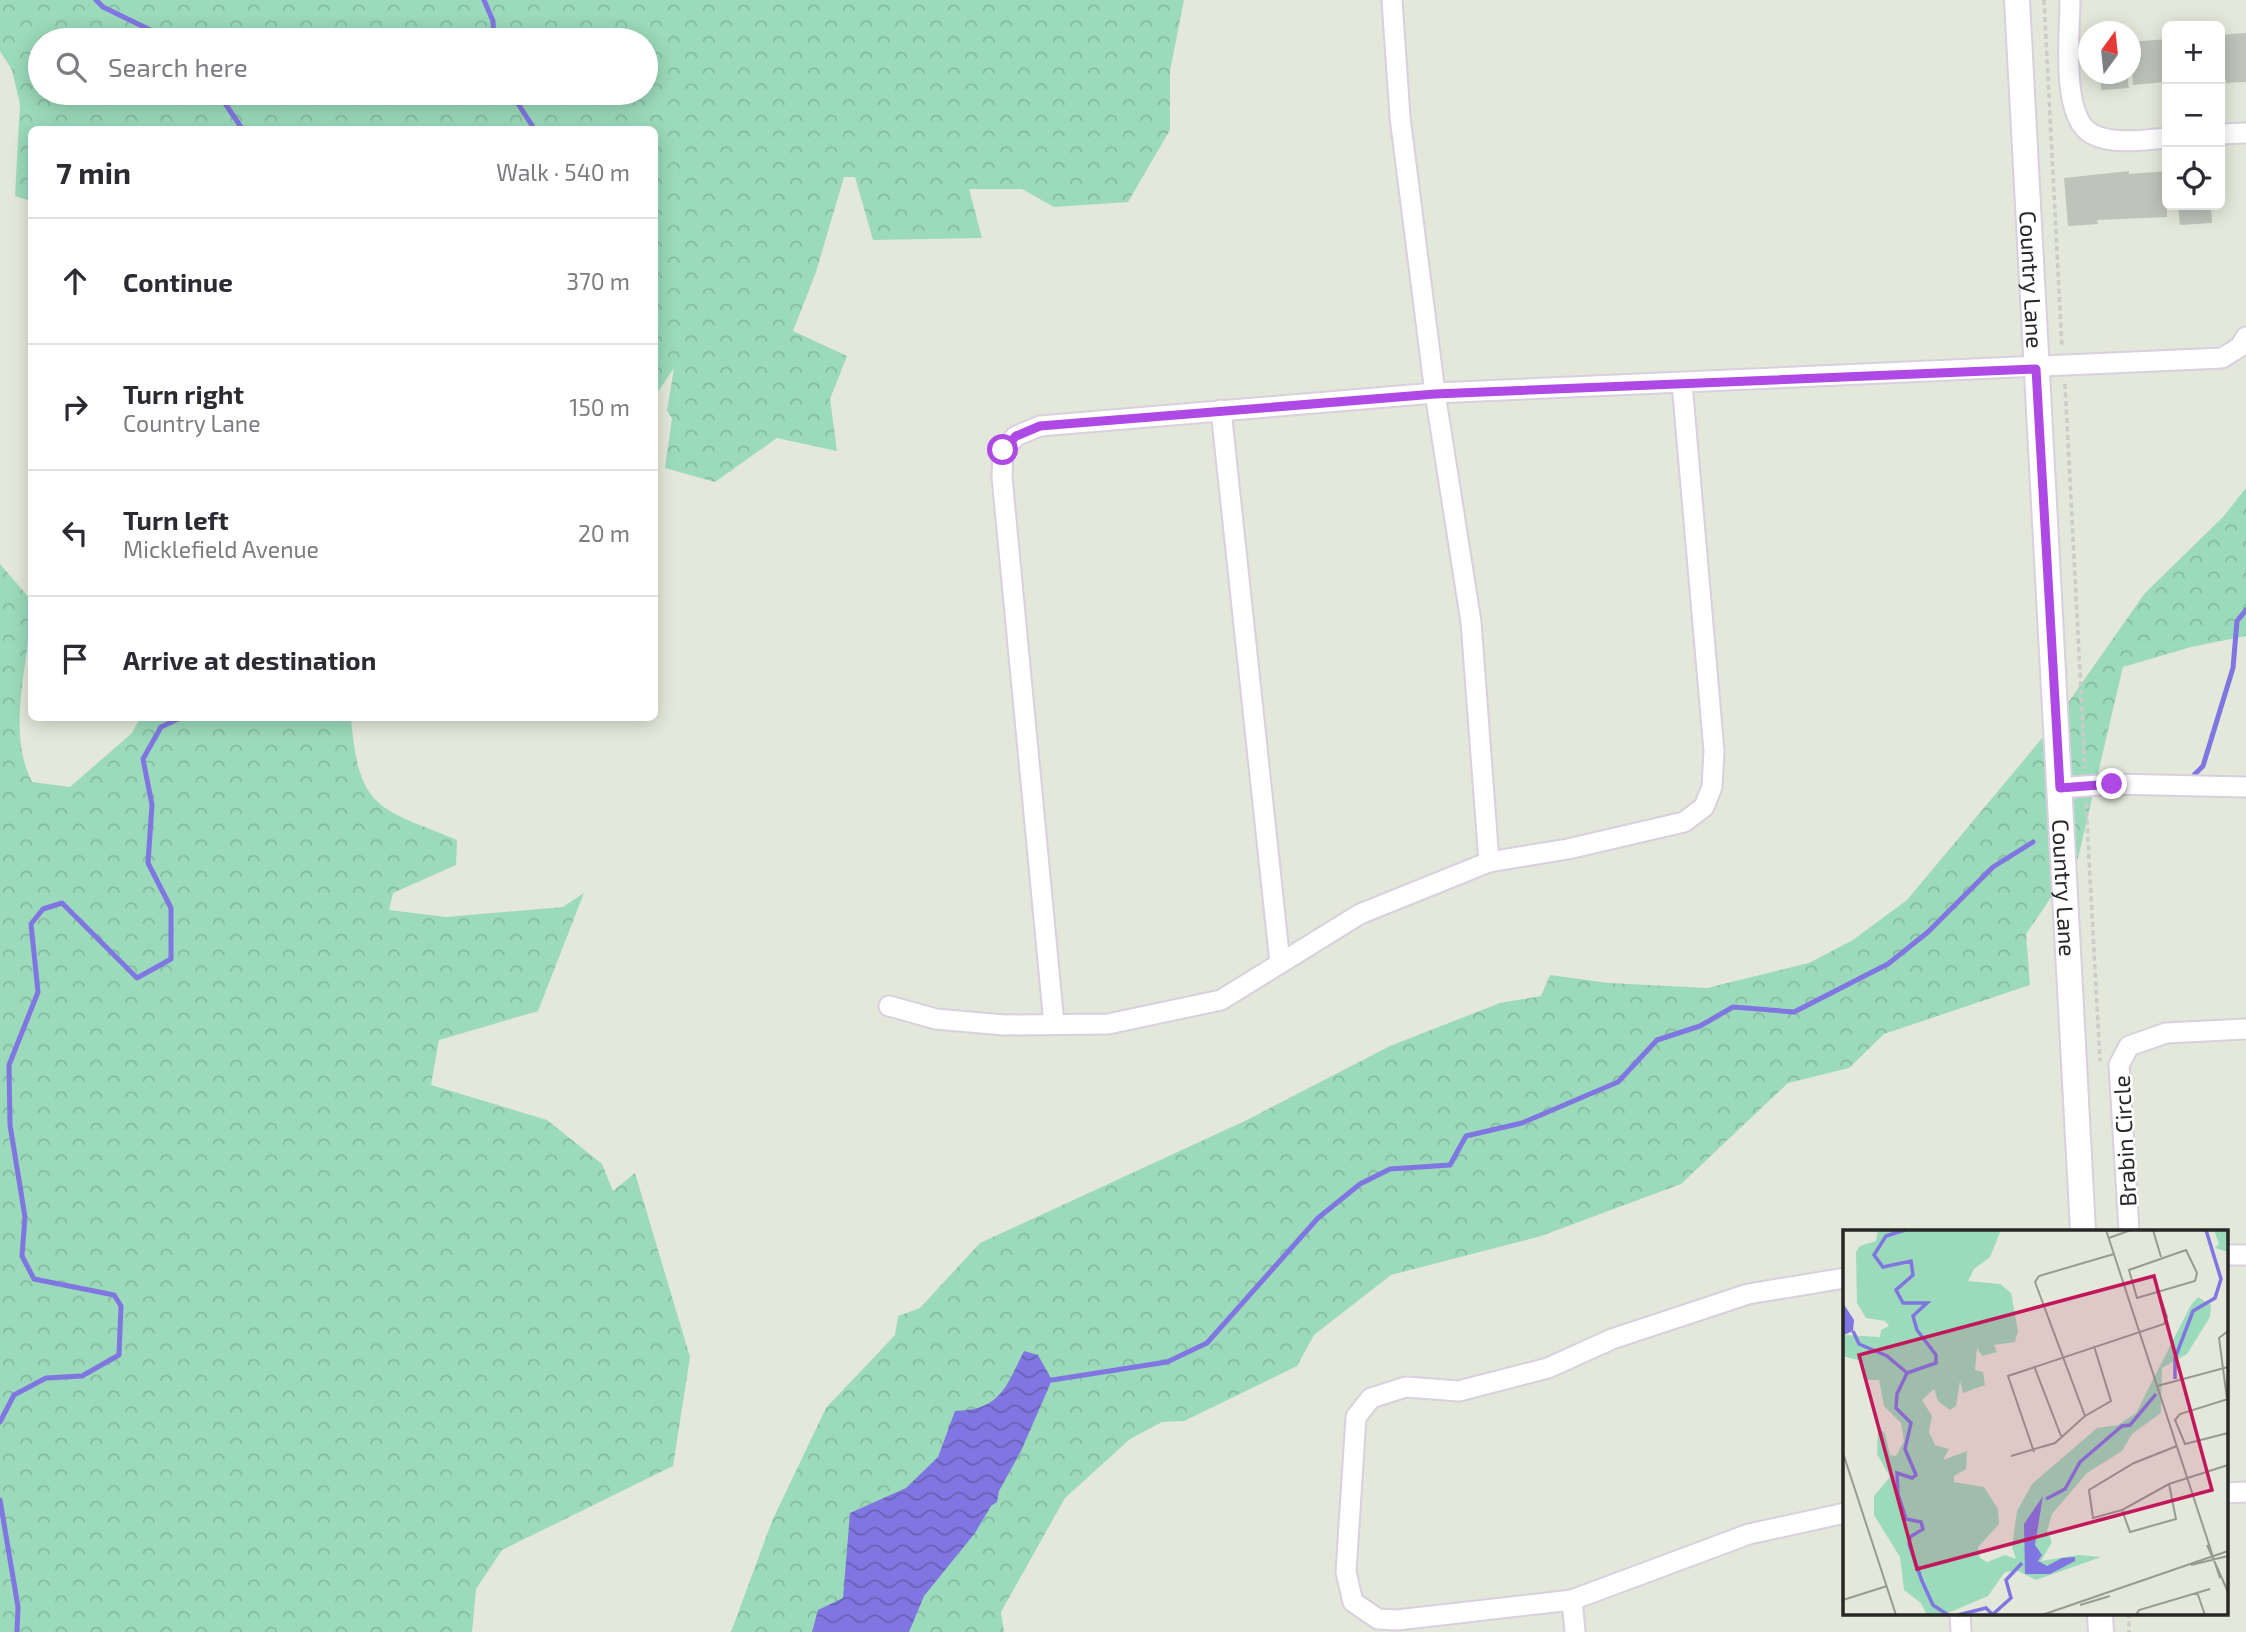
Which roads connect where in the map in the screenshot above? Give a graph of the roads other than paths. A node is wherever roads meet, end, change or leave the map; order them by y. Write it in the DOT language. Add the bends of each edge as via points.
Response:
graph roads {
  1 [pos="1392,0"];
  2 [pos="2017,0"];
  3 [pos="2070,0"];
  4 [pos="2246,132"];
  5 [pos="2225,134"];
  6 [pos="2162,138"];
  7 [pos="2246,337"];
  8 [pos="2036,369"];
  9 [pos="1682,383"];
  10 [pos="1435,394"];
  11 [pos="1221,410"];
  12 [pos="2246,787"];
  13 [pos="2060,788"];
  14 [pos="1489,862"];
  15 [pos="1280,963"];
  16 [pos="889,1006"];
  17 [pos="1054,1024"];
  18 [pos="2246,1029"];
  19 [pos="2083,1230"];
  20 [pos="2129,1230"];
  21 [pos="2228,1255"];
  22 [pos="2246,1255"];
  23 [pos="1843,1278"];
  24 [pos="2246,1492"];
  25 [pos="2228,1493"];
  26 [pos="1843,1513"];
  27 [pos="1572,1601"];
  28 [pos="1960,1614"];
  29 [pos="2100,1614"];
  30 [pos="1575,1632"];
  31 [pos="1961,1632"];
  32 [pos="2101,1632"];
  1 -- 10 [label="street" via="1400,117"];
  2 -- 8 [label="street, Country Lane"];
  3 -- 6 [label="street" via="2071,103 2081,124 2091,134 2111,139"];
  4 -- 5 [label="street"];
  7 -- 8 [label="street" via="2240,347 2222,358"];
  8 -- 9 [label="street"];
  8 -- 13 [label="street, Country Lane"];
  9 -- 10 [label="street"];
  9 -- 14 [label="street" via="1714,751 1712,787 1704,807 1684,822"];
  10 -- 11 [label="street"];
  10 -- 14 [label="street" via="1471,622"];
  11 -- 15 [label="street"];
  11 -- 17 [label="street" via="1040,426 1016,436 1003,450"];
  12 -- 13 [label="street" via="2112,784"];
  13 -- 19 [label="street, Country Lane"];
  14 -- 15 [label="street" via="1360,914"];
  15 -- 17 [label="street" via="1221,1000 1108,1024"];
  16 -- 17 [label="street" via="936,1019"];
  18 -- 20 [label="street, Brabin Circle" via="2166,1033 2129,1046 2119,1065"];
  21 -- 22 [label="street"];
  23 -- 27 [label="street" via="1748,1294 1612,1339 1548,1368 1459,1391 1406,1387 1371,1398 1356,1417 1346,1572 1353,1602 1378,1619 1397,1620"];
  24 -- 25 [label="street"];
  26 -- 27 [label="street" via="1749,1534"];
  27 -- 30 [label="street"];
  28 -- 31 [label="street"];
  29 -- 32 [label="street"];
}
